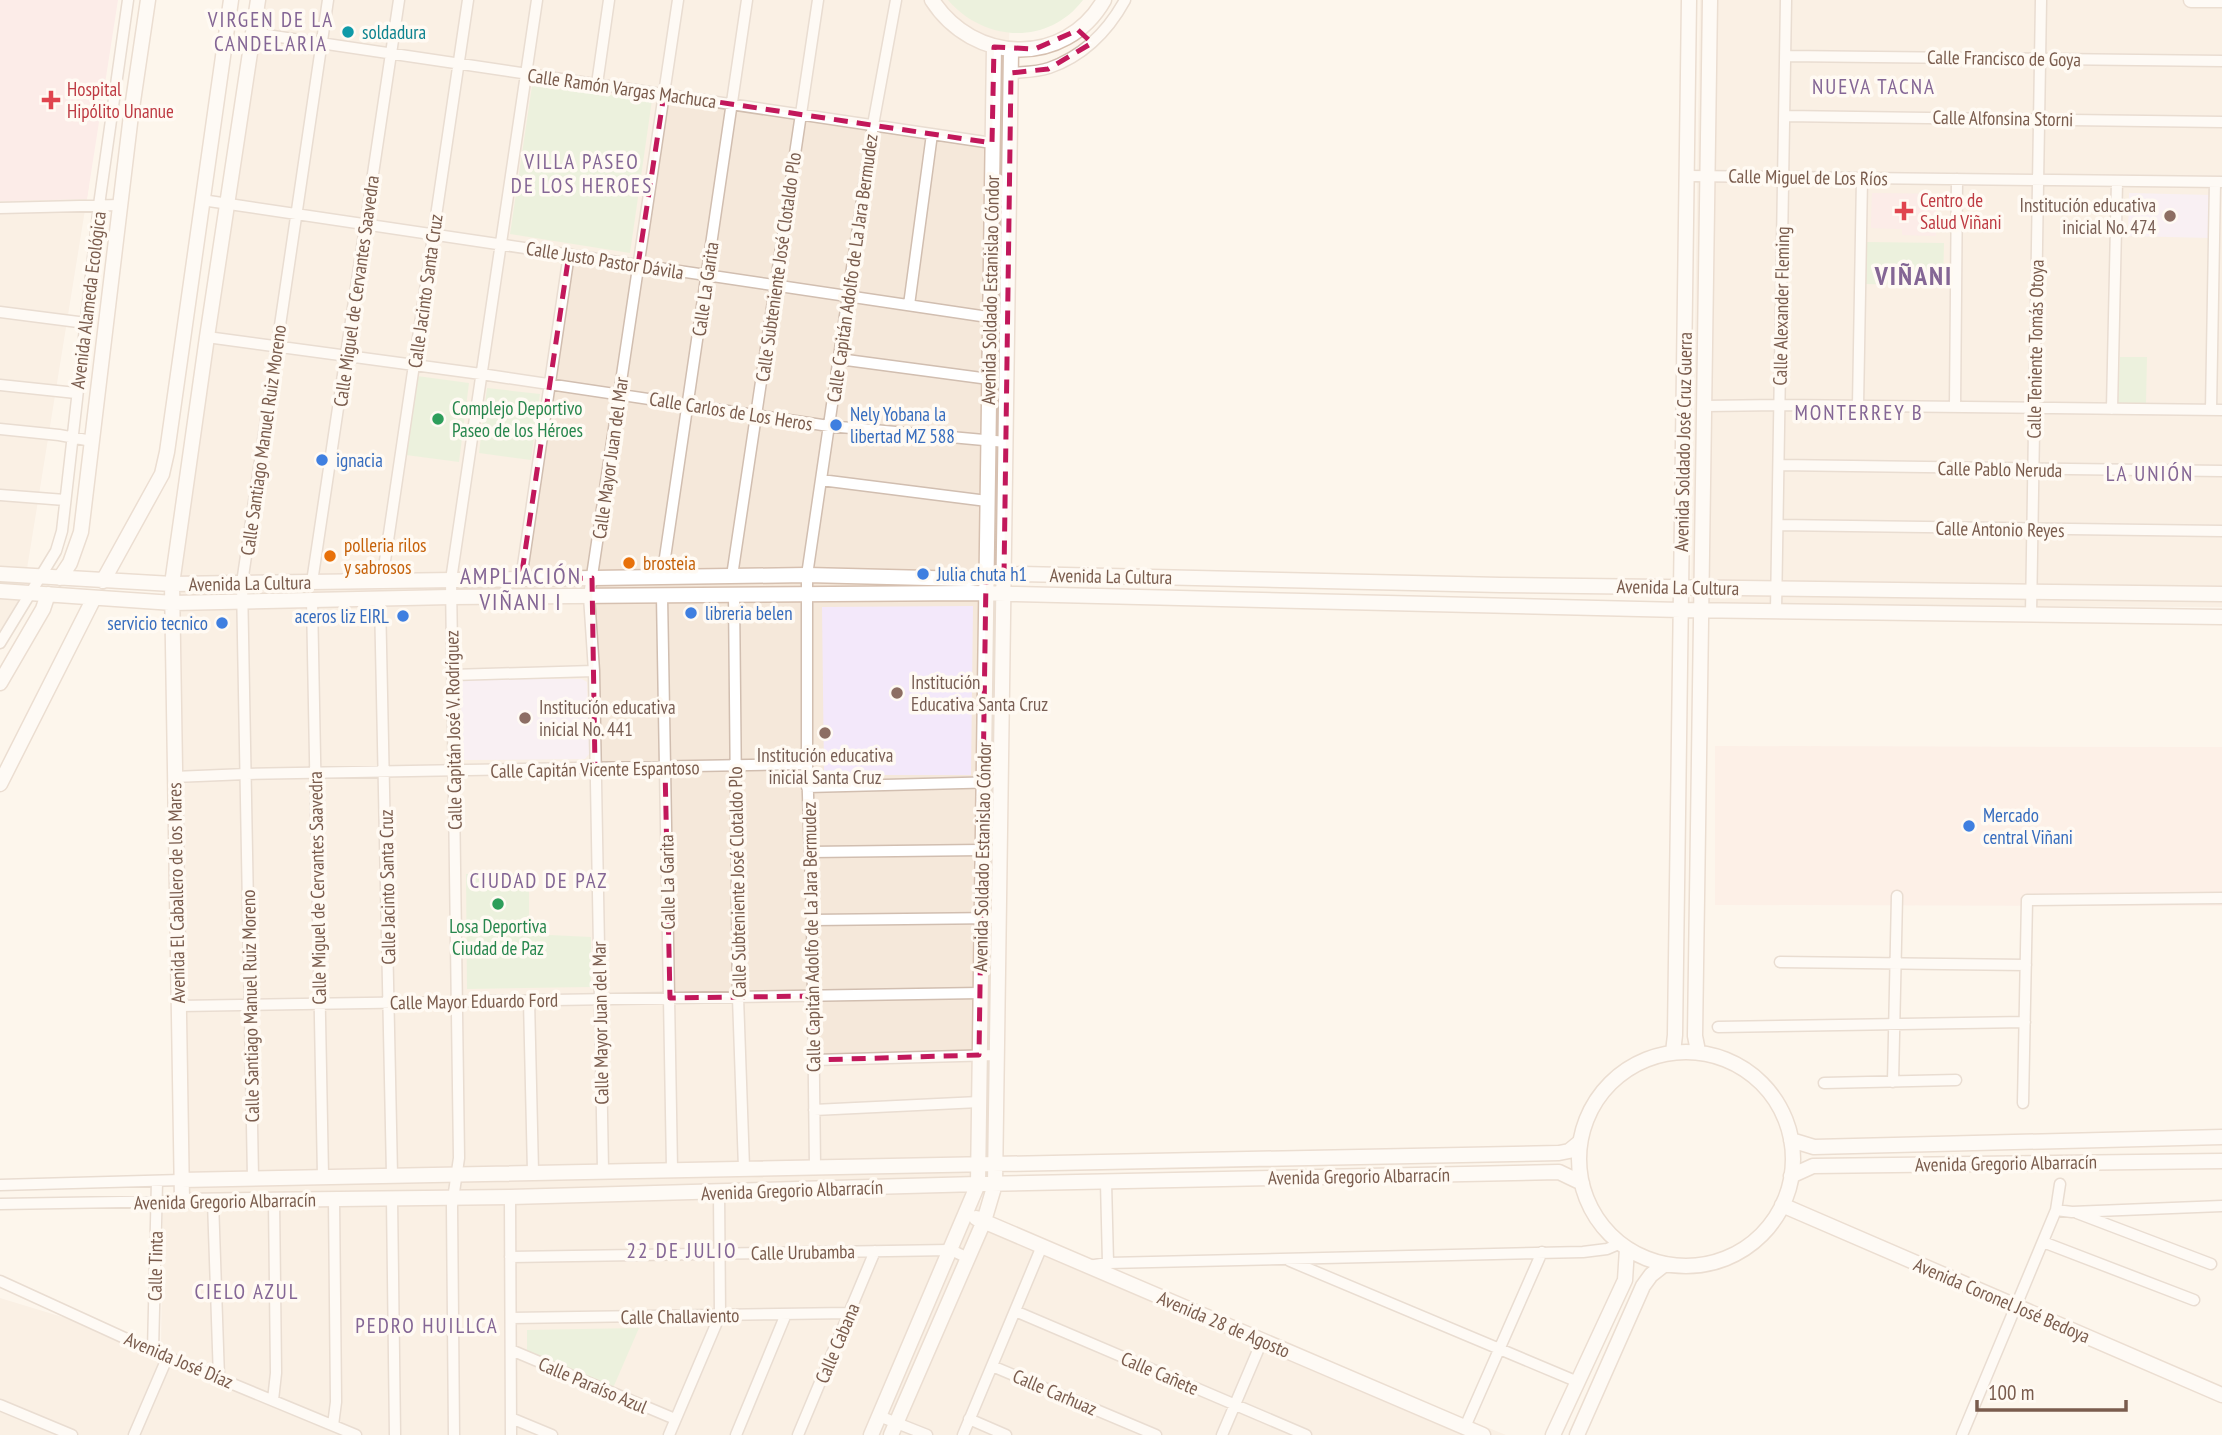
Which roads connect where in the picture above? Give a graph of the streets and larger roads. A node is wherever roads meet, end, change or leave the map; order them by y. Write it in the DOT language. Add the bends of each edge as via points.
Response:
graph roads {
  1 [pos="128,0"];
  2 [pos="148,0"];
  3 [pos="231,0"];
  4 [pos="258,0"];
  5 [pos="328,0"];
  6 [pos="399,0"];
  7 [pos="468,0"];
  8 [pos="537,0"];
  9 [pos="609,0"];
  10 [pos="678,0"];
  11 [pos="747,0"];
  12 [pos="818,0"];
  13 [pos="896,0"];
  14 [pos="932,0"];
  15 [pos="1104,0"];
  16 [pos="1125,0"];
  17 [pos="1689,0"];
  18 [pos="1710,0"];
  19 [pos="1787,0"];
  20 [pos="2041,0"];
  21 [pos="2190,0"];
  22 [pos="2222,0"];
  23 [pos="1078,30"];
  24 [pos="253,33"];
  25 [pos="322,43"];
  26 [pos="1092,43"];
  27 [pos="994,47"];
  28 [pos="1011,50"];
  29 [pos="391,53"];
  30 [pos="1786,56"];
  31 [pos="2040,59"];
  32 [pos="2222,61"];
  33 [pos="459,63"];
  34 [pos="526,73"];
  35 [pos="1011,73"];
  36 [pos="597,84"];
  37 [pos="664,94"];
  38 [pos="732,104"];
  39 [pos="800,114"];
  40 [pos="1785,116"];
  41 [pos="2039,118"];
  42 [pos="2222,121"];
  43 [pos="873,125"];
  44 [pos="932,134"];
  45 [pos="992,143"];
  46 [pos="1687,176"];
  47 [pos="1707,176"];
  48 [pos="1784,177"];
  49 [pos="1862,178"];
  50 [pos="1957,179"];
  51 [pos="2038,180"];
  52 [pos="2117,181"];
  53 [pos="2219,182"];
  54 [pos="202,200"];
  55 [pos="226,203"];
  56 [pos="99,205"];
  57 [pos="120,205"];
  58 [pos="0,208"];
  59 [pos="297,214"];
  60 [pos="366,224"];
  61 [pos="433,234"];
  62 [pos="501,244"];
  63 [pos="569,254"];
  64 [pos="638,265"];
  65 [pos="707,275"];
  66 [pos="775,285"];
  67 [pos="848,296"];
  68 [pos="909,305"];
  69 [pos="0,312"];
  70 [pos="990,317"];
  71 [pos="1007,320"];
  72 [pos="86,323"];
  73 [pos="206,337"];
  74 [pos="276,346"];
  75 [pos="346,355"];
  76 [pos="839,359"];
  77 [pos="414,365"];
  78 [pos="481,374"];
  79 [pos="989,379"];
  80 [pos="550,384"];
  81 [pos="0,385"];
  82 [pos="76,393"];
  83 [pos="619,395"];
  84 [pos="687,405"];
  85 [pos="1780,405"];
  86 [pos="1858,406"];
  87 [pos="1704,407"];
  88 [pos="1955,407"];
  89 [pos="2034,408"];
  90 [pos="2112,409"];
  91 [pos="2217,410"];
  92 [pos="756,415"];
  93 [pos="829,426"];
  94 [pos="0,429"];
  95 [pos="72,438"];
  96 [pos="92,441"];
  97 [pos="988,441"];
  98 [pos="1006,442"];
  99 [pos="1779,465"];
  100 [pos="2033,469"];
  101 [pos="2222,471"];
  102 [pos="821,480"];
  103 [pos="0,495"];
  104 [pos="65,500"];
  105 [pos="987,501"];
  106 [pos="1778,525"];
  107 [pos="2031,529"];
  108 [pos="2222,531"];
  109 [pos="0,574"];
  110 [pos="807,575"];
  111 [pos="732,576"];
  112 [pos="1004,576"];
  113 [pos="41,577"];
  114 [pos="60,578"];
  115 [pos="662,578"];
  116 [pos="986,578"];
  117 [pos="521,579"];
  118 [pos="592,579"];
  119 [pos="451,580"];
  120 [pos="103,581"];
  121 [pos="382,581"];
  122 [pos="1345,581"];
  123 [pos="312,582"];
  124 [pos="242,583"];
  125 [pos="172,584"];
  126 [pos="1681,587"];
  127 [pos="1701,588"];
  128 [pos="1777,589"];
  129 [pos="0,592"];
  130 [pos="2030,592"];
  131 [pos="31,594"];
  132 [pos="48,594"];
  133 [pos="807,594"];
  134 [pos="986,594"];
  135 [pos="1004,594"];
  136 [pos="2222,594"];
  137 [pos="734,595"];
  138 [pos="589,596"];
  139 [pos="662,596"];
  140 [pos="451,597"];
  141 [pos="94,598"];
  142 [pos="380,599"];
  143 [pos="312,600"];
  144 [pos="243,602"];
  145 [pos="1344,602"];
  146 [pos="173,603"];
  147 [pos="1681,610"];
  148 [pos="1701,610"];
  149 [pos="1776,611"];
  150 [pos="2031,615"];
  151 [pos="2222,617"];
  152 [pos="0,643"];
  153 [pos="594,671"];
  154 [pos="452,674"];
  155 [pos="0,683"];
  156 [pos="807,764"];
  157 [pos="736,766"];
  158 [pos="665,767"];
  159 [pos="595,768"];
  160 [pos="454,772"];
  161 [pos="315,773"];
  162 [pos="384,773"];
  163 [pos="246,774"];
  164 [pos="174,778"];
  165 [pos="983,782"];
  166 [pos="1001,782"];
  167 [pos="0,784"];
  168 [pos="807,787"];
  169 [pos="982,850"];
  170 [pos="810,852"];
  171 [pos="1897,897"];
  172 [pos="2222,898"];
  173 [pos="981,917"];
  174 [pos="999,918"];
  175 [pos="812,920"];
  176 [pos="1780,962"];
  177 [pos="1896,963"];
  178 [pos="2026,965"];
  179 [pos="980,993"];
  180 [pos="813,996"];
  181 [pos="738,997"];
  182 [pos="670,998"];
  183 [pos="598,999"];
  184 [pos="529,1000"];
  185 [pos="458,1001"];
  186 [pos="390,1003"];
  187 [pos="320,1004"];
  188 [pos="250,1005"];
  189 [pos="178,1006"];
  190 [pos="2025,1022"];
  191 [pos="1895,1024"];
  192 [pos="1717,1027"];
  193 [pos="1698,1051"];
  194 [pos="1673,1052"];
  195 [pos="979,1055"];
  196 [pos="998,1055"];
  197 [pos="814,1060"];
  198 [pos="1956,1080"];
  199 [pos="1894,1082"];
  200 [pos="1824,1083"];
  201 [pos="979,1102"];
  202 [pos="2023,1103"];
  203 [pos="814,1110"];
  204 [pos="2222,1137"];
  205 [pos="1791,1140"];
  206 [pos="1580,1142"];
  207 [pos="2222,1161"];
  208 [pos="996,1164"];
  209 [pos="978,1165"];
  210 [pos="815,1167"];
  211 [pos="744,1168"];
  212 [pos="672,1169"];
  213 [pos="603,1170"];
  214 [pos="533,1172"];
  215 [pos="456,1173"];
  216 [pos="392,1175"];
  217 [pos="1791,1175"];
  218 [pos="323,1176"];
  219 [pos="253,1178"];
  220 [pos="181,1180"];
  221 [pos="157,1181"];
  222 [pos="1106,1182"];
  223 [pos="1582,1182"];
  224 [pos="978,1184"];
  225 [pos="995,1184"];
  226 [pos="2060,1184"];
  227 [pos="0,1185"];
  228 [pos="719,1192"];
  229 [pos="510,1197"];
  230 [pos="392,1198"];
  231 [pos="454,1198"];
  232 [pos="334,1199"];
  233 [pos="274,1200"];
  234 [pos="182,1201"];
  235 [pos="213,1201"];
  236 [pos="157,1202"];
  237 [pos="0,1205"];
  238 [pos="1782,1205"];
  239 [pos="2222,1206"];
  240 [pos="2056,1210"];
  241 [pos="2072,1212"];
  242 [pos="966,1214"];
  243 [pos="984,1222"];
  244 [pos="2043,1242"];
  245 [pos="1042,1246"];
  246 [pos="1624,1246"];
  247 [pos="951,1250"];
  248 [pos="875,1251"];
  249 [pos="1542,1252"];
  250 [pos="720,1253"];
  251 [pos="510,1257"];
  252 [pos="968,1258"];
  253 [pos="1284,1258"];
  254 [pos="1108,1263"];
  255 [pos="1665,1264"];
  256 [pos="2211,1264"];
  257 [pos="1088,1266"];
  258 [pos="1,1283"];
  259 [pos="2194,1300"];
  260 [pos="2017,1307"];
  261 [pos="1015,1311"];
  262 [pos="849,1313"];
  263 [pos="786,1314"];
  264 [pos="720,1315"];
  265 [pos="511,1318"];
  266 [pos="1262,1341"];
  267 [pos="1500,1349"];
  268 [pos="511,1350"];
  269 [pos="153,1351"];
  270 [pos="168,1356"];
  271 [pos="992,1366"];
  272 [pos="219,1378"];
  273 [pos="1578,1382"];
  274 [pos="2222,1395"];
  275 [pos="273,1400"];
  276 [pos="0,1405"];
  277 [pos="1235,1405"];
  278 [pos="879,1416"];
  279 [pos="511,1418"];
  280 [pos="675,1419"];
  281 [pos="969,1419"];
  282 [pos="333,1425"];
  283 [pos="1465,1427"];
  284 [pos="893,1429"];
  285 [pos="72,1435"];
  286 [pos="134,1435"];
  287 [pos="356,1435"];
  288 [pos="395,1435"];
  289 [pos="454,1435"];
  290 [pos="511,1435"];
  291 [pos="552,1435"];
  292 [pos="669,1435"];
  293 [pos="736,1435"];
  294 [pos="798,1435"];
  295 [pos="871,1435"];
  296 [pos="927,1435"];
  297 [pos="962,1435"];
  298 [pos="1006,1435"];
  299 [pos="1156,1435"];
  300 [pos="1222,1435"];
  301 [pos="1306,1435"];
  302 [pos="1482,1435"];
  303 [pos="1553,1435"];
  304 [pos="1577,1435"];
  305 [pos="1962,1435"];
  1 -- 56 [label="street, Avenida Alameda Ecológica"];
  2 -- 57 [label="street, Avenida Alameda Ecológica"];
  3 -- 54 [label="street"];
  4 -- 24 [label="street"];
  5 -- 25 [label="street, Calle Santiago Manuel Ruiz Moreno"];
  6 -- 29 [label="street, Calle Miguel de Cervantes Saavedra"];
  7 -- 33 [label="street, Calle Jacinto Santa Cruz"];
  8 -- 34 [label="street, Calle Capitán José V. Rodríguez"];
  9 -- 36 [label="street"];
  10 -- 37 [label="street, Calle Mayor Juan del Mar"];
  11 -- 38 [label="street, Calle La Garita"];
  12 -- 39 [label="street, Calle Subteniente José Clotaldo Plo"];
  13 -- 43 [label="street, Calle Capitán Adolfo de La Jara Bermudez"];
  14 -- 27 [label="street" via="957,29"];
  15 -- 23 [label="street"];
  16 -- 26 [label="street" via="1112,23"];
  17 -- 46 [label="street, Avenida Soldado José Cruz Guerra"];
  18 -- 47 [label="street, Avenida Soldado José Cruz Guerra"];
  19 -- 30 [label="street, Calle Alexander Fleming"];
  20 -- 31 [label="street, Calle Teniente Tomás Otoya"];
  21 -- 22 [label="street"];
  23 -- 26 [label="street"];
  23 -- 28 [label="street" via="1035,49"];
  24 -- 25 [label="street, Calle Ramón Vargas Machuca"];
  24 -- 55 [label="street"];
  25 -- 29 [label="street, Calle Ramón Vargas Machuca"];
  25 -- 59 [label="street, Calle Santiago Manuel Ruiz Moreno"];
  26 -- 35 [label="street" via="1048,69"];
  27 -- 28 [label="street"];
  27 -- 45 [label="street, Avenida Soldado Estanislao Cóndor"];
  28 -- 35 [label="street, Avenida Soldado Estanislao Cóndor"];
  29 -- 33 [label="street, Calle Ramón Vargas Machuca"];
  29 -- 60 [label="street, Calle Miguel de Cervantes Saavedra"];
  30 -- 31 [label="street, Calle Francisco de Goya"];
  30 -- 40 [label="street, Calle Alexander Fleming"];
  31 -- 32 [label="street, Calle Francisco de Goya"];
  31 -- 41 [label="street, Calle Teniente Tomás Otoya"];
  33 -- 34 [label="street, Calle Ramón Vargas Machuca"];
  33 -- 61 [label="street, Calle Jacinto Santa Cruz"];
  34 -- 36 [label="street, Calle Ramón Vargas Machuca"];
  34 -- 62 [label="street, Calle Capitán José V. Rodríguez"];
  35 -- 71 [label="street, Avenida Soldado Estanislao Cóndor"];
  36 -- 37 [label="street, Calle Ramón Vargas Machuca"];
  37 -- 38 [label="street, Calle Ramón Vargas Machuca"];
  37 -- 64 [label="street, Calle Mayor Juan del Mar"];
  38 -- 39 [label="street, Calle Ramón Vargas Machuca"];
  38 -- 65 [label="street, Calle La Garita"];
  39 -- 43 [label="street, Calle Ramón Vargas Machuca"];
  39 -- 66 [label="street, Calle Subteniente José Clotaldo Plo"];
  40 -- 41 [label="street, Calle Alfonsina Storni"];
  40 -- 48 [label="street, Calle Alexander Fleming"];
  41 -- 42 [label="street, Calle Alfonsina Storni"];
  41 -- 51 [label="street, Calle Teniente Tomás Otoya"];
  43 -- 44 [label="street, Calle Ramón Vargas Machuca"];
  43 -- 67 [label="street, Calle Capitán Adolfo de La Jara Bermudez"];
  44 -- 45 [label="street, Calle Ramón Vargas Machuca"];
  44 -- 68 [label="street"];
  45 -- 70 [label="street, Avenida Soldado Estanislao Cóndor"];
  46 -- 47 [label="street, Calle Miguel de Los Ríos"];
  46 -- 126 [label="street, Avenida Soldado José Cruz Guerra"];
  47 -- 48 [label="street, Calle Miguel de Los Ríos"];
  47 -- 87 [label="street, Avenida Soldado José Cruz Guerra"];
  48 -- 49 [label="street, Calle Miguel de Los Ríos"];
  48 -- 85 [label="street, Calle Alexander Fleming"];
  49 -- 50 [label="street, Calle Miguel de Los Ríos"];
  49 -- 86 [label="street"];
  50 -- 51 [label="street, Calle Miguel de Los Ríos"];
  50 -- 88 [label="street"];
  51 -- 52 [label="street, Calle Miguel de Los Ríos"];
  51 -- 89 [label="street, Calle Teniente Tomás Otoya"];
  52 -- 53 [label="street, Calle Miguel de Los Ríos"];
  52 -- 90 [label="street"];
  53 -- 91 [label="street"];
  54 -- 55 [label="street, Calle Justo Pastor Dávila"];
  54 -- 120 [label="street" via="162,474"];
  55 -- 59 [label="street, Calle Justo Pastor Dávila"];
  55 -- 73 [label="street"];
  56 -- 57 [label="street"];
  56 -- 58 [label="street"];
  56 -- 72 [label="street, Avenida Alameda Ecológica"];
  57 -- 96 [label="street, Avenida Alameda Ecológica"];
  59 -- 60 [label="street, Calle Justo Pastor Dávila"];
  59 -- 74 [label="street, Calle Santiago Manuel Ruiz Moreno"];
  60 -- 61 [label="street, Calle Justo Pastor Dávila"];
  60 -- 75 [label="street, Calle Miguel de Cervantes Saavedra"];
  61 -- 62 [label="street, Calle Justo Pastor Dávila"];
  61 -- 77 [label="street, Calle Jacinto Santa Cruz"];
  62 -- 63 [label="street, Calle Justo Pastor Dávila"];
  62 -- 78 [label="street, Calle Capitán José V. Rodríguez"];
  63 -- 64 [label="street, Calle Justo Pastor Dávila"];
  63 -- 80 [label="street"];
  64 -- 65 [label="street, Calle Justo Pastor Dávila"];
  64 -- 83 [label="street, Calle Mayor Juan del Mar"];
  65 -- 66 [label="street, Calle Justo Pastor Dávila"];
  65 -- 84 [label="street, Calle La Garita"];
  66 -- 67 [label="street, Calle Justo Pastor Dávila"];
  66 -- 92 [label="street, Calle Subteniente José Clotaldo Plo"];
  67 -- 68 [label="street, Calle Justo Pastor Dávila"];
  67 -- 76 [label="street, Calle Capitán Adolfo de La Jara Bermudez"];
  68 -- 70 [label="street, Calle Justo Pastor Dávila"];
  69 -- 72 [label="street"];
  70 -- 71 [label="street, Calle Justo Pastor Dávila"];
  70 -- 79 [label="street, Avenida Soldado Estanislao Cóndor"];
  71 -- 98 [label="street, Avenida Soldado Estanislao Cóndor"];
  72 -- 82 [label="street, Avenida Alameda Ecológica"];
  73 -- 74 [label="street, Calle Carlos de Los Heros"];
  73 -- 125 [label="street"];
  74 -- 75 [label="street, Calle Carlos de Los Heros"];
  74 -- 124 [label="street, Calle Santiago Manuel Ruiz Moreno"];
  75 -- 77 [label="street, Calle Carlos de Los Heros"];
  75 -- 123 [label="street, Calle Miguel de Cervantes Saavedra"];
  76 -- 79 [label="street"];
  76 -- 93 [label="street, Calle Capitán Adolfo de La Jara Bermudez"];
  77 -- 78 [label="street, Calle Carlos de Los Heros"];
  77 -- 121 [label="street, Calle Jacinto Santa Cruz"];
  78 -- 80 [label="street, Calle Carlos de Los Heros"];
  78 -- 119 [label="street, Calle Capitán José V. Rodríguez"];
  79 -- 97 [label="street, Avenida Soldado Estanislao Cóndor"];
  80 -- 83 [label="street, Calle Carlos de Los Heros"];
  80 -- 117 [label="street"];
  81 -- 82 [label="street"];
  82 -- 95 [label="street, Avenida Alameda Ecológica"];
  83 -- 84 [label="street, Calle Carlos de Los Heros"];
  83 -- 118 [label="street, Calle Mayor Juan del Mar"];
  84 -- 92 [label="street, Calle Carlos de Los Heros"];
  84 -- 115 [label="street, Calle La Garita"];
  85 -- 86 [label="street"];
  85 -- 87 [label="street"];
  85 -- 99 [label="street, Calle Alexander Fleming"];
  86 -- 88 [label="street"];
  87 -- 127 [label="street, Avenida Soldado José Cruz Guerra"];
  88 -- 89 [label="street"];
  89 -- 90 [label="street"];
  89 -- 100 [label="street, Calle Teniente Tomás Otoya"];
  90 -- 91 [label="street"];
  92 -- 93 [label="street, Calle Carlos de Los Heros"];
  92 -- 111 [label="street, Calle Subteniente José Clotaldo Plo"];
  93 -- 97 [label="street, Calle Carlos de Los Heros"];
  93 -- 102 [label="street, Calle Capitán Adolfo de La Jara Bermudez"];
  94 -- 95 [label="street"];
  95 -- 96 [label="street"];
  95 -- 104 [label="street, Avenida Alameda Ecológica"];
  96 -- 114 [label="street, Avenida Alameda Ecológica" via="81,532"];
  97 -- 98 [label="street, Calle Carlos de Los Heros"];
  97 -- 105 [label="street, Avenida Soldado Estanislao Cóndor"];
  98 -- 112 [label="street, Avenida Soldado Estanislao Cóndor"];
  99 -- 100 [label="street, Calle Pablo Neruda"];
  99 -- 106 [label="street, Calle Alexander Fleming"];
  100 -- 101 [label="street, Calle Pablo Neruda"];
  100 -- 107 [label="street, Calle Teniente Tomás Otoya"];
  102 -- 105 [label="street"];
  102 -- 110 [label="street, Calle Capitán Adolfo de La Jara Bermudez"];
  103 -- 104 [label="street"];
  104 -- 113 [label="street, Avenida Alameda Ecológica" via="56,551"];
  105 -- 116 [label="street, Avenida Soldado Estanislao Cóndor"];
  106 -- 107 [label="street, Calle Antonio Reyes"];
  106 -- 128 [label="street, Calle Alexander Fleming"];
  107 -- 108 [label="street, Calle Antonio Reyes"];
  107 -- 130 [label="street, Calle Teniente Tomás Otoya"];
  109 -- 113 [label="street, Avenida La Cultura"];
  110 -- 111 [label="street, Avenida La Cultura"];
  110 -- 116 [label="street, Avenida La Cultura"];
  110 -- 133 [label="street, Calle Capitán Adolfo de La Jara Bermudez"];
  111 -- 115 [label="street, Avenida La Cultura"];
  112 -- 116 [label="street, Avenida La Cultura"];
  112 -- 122 [label="street, Avenida La Cultura"];
  112 -- 135 [label="street, Avenida Soldado Estanislao Cóndor"];
  113 -- 114 [label="street, Avenida La Cultura"];
  113 -- 131 [label="street, Avenida Alameda Ecológica"];
  114 -- 120 [label="street, Avenida La Cultura"];
  115 -- 118 [label="street, Avenida La Cultura"];
  116 -- 134 [label="street, Avenida Soldado Estanislao Cóndor"];
  117 -- 118 [label="street, Avenida La Cultura"];
  117 -- 119 [label="street, Avenida La Cultura"];
  118 -- 138 [label="street, Calle Mayor Juan del Mar"];
  119 -- 121 [label="street, Avenida La Cultura"];
  119 -- 140 [label="street, Calle Capitán José V. Rodríguez"];
  120 -- 125 [label="street, Avenida La Cultura"];
  121 -- 123 [label="street, Avenida La Cultura"];
  122 -- 126 [label="street, Avenida La Cultura"];
  122 -- 145 [label="street"];
  123 -- 124 [label="street, Avenida La Cultura"];
  124 -- 125 [label="street, Avenida La Cultura"];
  124 -- 144 [label="street, Calle Santiago Manuel Ruiz Moreno"];
  125 -- 146 [label="street, Avenida El Caballero de los Mares"];
  126 -- 127 [label="street, Avenida La Cultura"];
  126 -- 147 [label="street, Avenida Soldado José Cruz Guerra"];
  127 -- 128 [label="street, Avenida La Cultura"];
  127 -- 148 [label="street, Avenida Soldado José Cruz Guerra"];
  128 -- 130 [label="street, Avenida La Cultura"];
  128 -- 149 [label="street, Calle Alexander Fleming"];
  129 -- 131 [label="street, Avenida La Cultura"];
  130 -- 136 [label="street, Avenida La Cultura"];
  130 -- 150 [label="street, Calle Teniente Tomás Otoya"];
  131 -- 132 [label="street, Avenida La Cultura"];
  131 -- 152 [label="street, Avenida Alameda Ecológica"];
  132 -- 141 [label="street, Avenida La Cultura"];
  132 -- 155 [label="street"];
  133 -- 134 [label="street, Avenida La Cultura"];
  133 -- 137 [label="street, Avenida La Cultura"];
  133 -- 156 [label="street, Calle Capitán Adolfo de La Jara Bermudez"];
  134 -- 135 [label="street, Avenida La Cultura"];
  134 -- 165 [label="street, Avenida Soldado Estanislao Cóndor"];
  135 -- 145 [label="street, Avenida La Cultura"];
  135 -- 166 [label="street, Avenida Soldado Estanislao Cóndor"];
  137 -- 139 [label="street, Avenida La Cultura"];
  137 -- 157 [label="street, Calle Subteniente José Clotaldo Plo"];
  138 -- 139 [label="street, Avenida La Cultura"];
  138 -- 140 [label="street, Avenida La Cultura"];
  138 -- 153 [label="street, Calle Mayor Juan del Mar"];
  139 -- 158 [label="street, Calle La Garita"];
  140 -- 142 [label="street, Avenida La Cultura"];
  140 -- 154 [label="street, Calle Capitán José V. Rodríguez"];
  141 -- 146 [label="street, Avenida La Cultura"];
  141 -- 167 [label="street"];
  142 -- 143 [label="street, Avenida La Cultura"];
  142 -- 162 [label="street, Calle Jacinto Santa Cruz"];
  143 -- 144 [label="street, Avenida La Cultura"];
  143 -- 161 [label="street, Calle Miguel de Cervantes Saavedra"];
  144 -- 146 [label="street, Avenida La Cultura"];
  144 -- 163 [label="street, Calle Santiago Manuel Ruiz Moreno"];
  145 -- 147 [label="street, Avenida La Cultura"];
  146 -- 164 [label="street, Avenida El Caballero de los Mares"];
  147 -- 148 [label="street, Avenida La Cultura"];
  147 -- 194 [label="street, Avenida Soldado José Cruz Guerra"];
  148 -- 149 [label="street, Avenida La Cultura"];
  148 -- 193 [label="street, Avenida Soldado José Cruz Guerra"];
  149 -- 150 [label="street, Avenida La Cultura"];
  150 -- 151 [label="street, Avenida La Cultura"];
  153 -- 154 [label="street"];
  153 -- 159 [label="street, Calle Mayor Juan del Mar"];
  154 -- 160 [label="street, Calle Capitán José V. Rodríguez"];
  156 -- 157 [label="street, Calle Capitán Vicente Espantoso"];
  156 -- 168 [label="street, Calle Capitán Adolfo de La Jara Bermudez"];
  157 -- 158 [label="street, Calle Capitán Vicente Espantoso"];
  157 -- 181 [label="street, Calle Subteniente José Clotaldo Plo"];
  158 -- 159 [label="street, Calle Capitán Vicente Espantoso"];
  158 -- 182 [label="street, Calle La Garita"];
  159 -- 160 [label="street, Calle Capitán Vicente Espantoso"];
  159 -- 183 [label="street, Calle Mayor Juan del Mar"];
  160 -- 162 [label="street, Calle Capitán Vicente Espantoso"];
  160 -- 185 [label="street, Calle Capitán José V. Rodríguez"];
  161 -- 162 [label="street, Calle Capitán Vicente Espantoso"];
  161 -- 163 [label="street, Calle Capitán Vicente Espantoso"];
  161 -- 187 [label="street, Calle Miguel de Cervantes Saavedra"];
  162 -- 186 [label="street, Calle Jacinto Santa Cruz"];
  163 -- 164 [label="street, Calle Capitán Vicente Espantoso"];
  163 -- 188 [label="street, Calle Santiago Manuel Ruiz Moreno"];
  164 -- 189 [label="street, Avenida El Caballero de los Mares"];
  165 -- 166 [label="street"];
  165 -- 168 [label="street"];
  165 -- 169 [label="street, Avenida Soldado Estanislao Cóndor"];
  166 -- 174 [label="street, Avenida Soldado Estanislao Cóndor"];
  168 -- 170 [label="street, Calle Capitán Adolfo de La Jara Bermudez"];
  169 -- 170 [label="street"];
  169 -- 173 [label="street, Avenida Soldado Estanislao Cóndor"];
  170 -- 175 [label="street, Calle Capitán Adolfo de La Jara Bermudez"];
  171 -- 177 [label="street"];
  172 -- 178 [label="street" via="2028,900"];
  173 -- 174 [label="street"];
  173 -- 175 [label="street"];
  173 -- 179 [label="street, Avenida Soldado Estanislao Cóndor"];
  174 -- 196 [label="street, Avenida Soldado Estanislao Cóndor"];
  175 -- 180 [label="street, Calle Capitán Adolfo de La Jara Bermudez"];
  176 -- 177 [label="street"];
  177 -- 178 [label="street"];
  177 -- 191 [label="street"];
  178 -- 190 [label="street"];
  179 -- 180 [label="street, Calle Mayor Eduardo Ford"];
  179 -- 195 [label="street, Avenida Soldado Estanislao Cóndor"];
  180 -- 181 [label="street, Calle Mayor Eduardo Ford"];
  180 -- 197 [label="street, Calle Capitán Adolfo de La Jara Bermudez"];
  181 -- 182 [label="street, Calle Mayor Eduardo Ford"];
  181 -- 211 [label="street, Calle Subteniente José Clotaldo Plo"];
  182 -- 183 [label="street, Calle Mayor Eduardo Ford"];
  182 -- 212 [label="street, Calle La Garita"];
  183 -- 184 [label="street, Calle Mayor Eduardo Ford"];
  183 -- 213 [label="street, Calle Mayor Juan del Mar"];
  184 -- 185 [label="street, Calle Mayor Eduardo Ford"];
  184 -- 214 [label="street"];
  185 -- 186 [label="street, Calle Mayor Eduardo Ford"];
  185 -- 215 [label="street, Calle Capitán José V. Rodríguez"];
  186 -- 187 [label="street, Calle Mayor Eduardo Ford"];
  186 -- 216 [label="street, Calle Jacinto Santa Cruz"];
  187 -- 188 [label="street, Calle Mayor Eduardo Ford"];
  187 -- 218 [label="street, Calle Miguel de Cervantes Saavedra"];
  188 -- 189 [label="street, Calle Mayor Eduardo Ford"];
  188 -- 219 [label="street, Calle Santiago Manuel Ruiz Moreno"];
  189 -- 220 [label="street, Avenida El Caballero de los Mares"];
  190 -- 191 [label="street"];
  190 -- 202 [label="street"];
  191 -- 192 [label="street"];
  191 -- 199 [label="street"];
  193 -- 194 [label="street"];
  193 -- 205 [label="street" via="1723,1058 1760,1081 1780,1108"];
  194 -- 206 [label="street" via="1638,1063 1606,1087 1594,1104"];
  195 -- 196 [label="street"];
  195 -- 197 [label="street"];
  195 -- 201 [label="street, Avenida Soldado Estanislao Cóndor"];
  196 -- 208 [label="street, Avenida Soldado Estanislao Cóndor"];
  197 -- 203 [label="street, Calle Capitán Adolfo de La Jara Bermudez"];
  198 -- 199 [label="street"];
  199 -- 200 [label="street"];
  201 -- 203 [label="street"];
  201 -- 209 [label="street, Avenida Soldado Estanislao Cóndor"];
  203 -- 210 [label="street, Calle Capitán Adolfo de La Jara Bermudez"];
  204 -- 205 [label="street, Avenida Gregorio Albarracín" via="1814,1147"];
  205 -- 217 [label="street"];
  206 -- 208 [label="street, Avenida Gregorio Albarracín" via="1559,1153"];
  206 -- 223 [label="street"];
  207 -- 217 [label="street, Avenida Gregorio Albarracín" via="1813,1166"];
  208 -- 209 [label="street, Avenida Gregorio Albarracín"];
  208 -- 225 [label="street, Avenida Soldado Estanislao Cóndor"];
  209 -- 210 [label="street, Avenida Gregorio Albarracín"];
  209 -- 224 [label="street, Avenida Soldado Estanislao Cóndor"];
  210 -- 211 [label="street, Avenida Gregorio Albarracín"];
  211 -- 212 [label="street, Avenida Gregorio Albarracín"];
  212 -- 213 [label="street, Avenida Gregorio Albarracín"];
  213 -- 214 [label="street, Avenida Gregorio Albarracín"];
  214 -- 215 [label="street, Avenida Gregorio Albarracín"];
  215 -- 216 [label="street, Avenida Gregorio Albarracín"];
  215 -- 231 [label="street, Calle Capitán José V. Rodríguez"];
  216 -- 218 [label="street, Avenida Gregorio Albarracín"];
  217 -- 238 [label="street"];
  218 -- 219 [label="street, Avenida Gregorio Albarracín"];
  219 -- 220 [label="street, Avenida Gregorio Albarracín"];
  220 -- 221 [label="street, Avenida Gregorio Albarracín"];
  220 -- 234 [label="street, Avenida El Caballero de los Mares"];
  221 -- 227 [label="street, Avenida Gregorio Albarracín"];
  221 -- 236 [label="street, Calle Tinta"];
  222 -- 223 [label="street, Avenida Gregorio Albarracín" via="1559,1172"];
  222 -- 225 [label="street, Avenida Gregorio Albarracín"];
  222 -- 254 [label="street"];
  223 -- 246 [label="street" via="1598,1220"];
  224 -- 225 [label="street, Avenida Gregorio Albarracín"];
  224 -- 228 [label="street, Avenida Gregorio Albarracín"];
  224 -- 242 [label="street, Avenida Soldado Estanislao Cóndor"];
  225 -- 243 [label="street, Avenida Soldado Estanislao Cóndor"];
  226 -- 240 [label="street"];
  228 -- 229 [label="street, Avenida Gregorio Albarracín"];
  228 -- 250 [label="street"];
  229 -- 231 [label="street, Avenida Gregorio Albarracín"];
  229 -- 251 [label="street"];
  230 -- 231 [label="street, Avenida Gregorio Albarracín"];
  230 -- 232 [label="street, Avenida Gregorio Albarracín"];
  230 -- 288 [label="street"];
  231 -- 289 [label="street, Calle Capitán José V. Rodríguez"];
  232 -- 233 [label="street, Avenida Gregorio Albarracín"];
  232 -- 282 [label="street"];
  233 -- 235 [label="street, Avenida Gregorio Albarracín"];
  233 -- 275 [label="street"];
  234 -- 235 [label="street, Avenida Gregorio Albarracín"];
  234 -- 236 [label="street, Avenida Gregorio Albarracín"];
  235 -- 272 [label="street"];
  236 -- 237 [label="street, Avenida Gregorio Albarracín"];
  236 -- 269 [label="street, Calle Tinta"];
  238 -- 255 [label="street" via="1763,1233 1728,1258 1697,1265"];
  238 -- 260 [label="street, Avenida Coronel José Bedoya"];
  239 -- 241 [label="street"];
  240 -- 241 [label="street"];
  240 -- 244 [label="street"];
  241 -- 256 [label="street"];
  242 -- 243 [label="street, Avenida 28 de Agosto"];
  242 -- 247 [label="street, Avenida Soldado Estanislao Cóndor"];
  243 -- 245 [label="street, Avenida 28 de Agosto"];
  243 -- 252 [label="street, Avenida Soldado Estanislao Cóndor"];
  244 -- 259 [label="street"];
  244 -- 260 [label="street"];
  245 -- 257 [label="street, Avenida 28 de Agosto"];
  245 -- 261 [label="street"];
  246 -- 249 [label="street"];
  246 -- 255 [label="street"];
  246 -- 273 [label="street" via="1625,1280"];
  247 -- 248 [label="street, Calle Urubamba"];
  247 -- 252 [label="street, Calle Urubamba"];
  247 -- 278 [label="street, Avenida Soldado Estanislao Cóndor"];
  248 -- 250 [label="street, Calle Urubamba"];
  248 -- 262 [label="street, Calle Cabana"];
  249 -- 253 [label="street"];
  249 -- 267 [label="street"];
  250 -- 251 [label="street, Calle Urubamba"];
  250 -- 264 [label="street"];
  251 -- 265 [label="street"];
  252 -- 284 [label="street, Avenida Soldado Estanislao Cóndor"];
  253 -- 254 [label="street"];
  253 -- 267 [label="street"];
  254 -- 257 [label="street"];
  255 -- 304 [label="street" via="1643,1286"];
  257 -- 266 [label="street, Avenida 28 de Agosto"];
  258 -- 269 [label="street, Avenida José Díaz"];
  260 -- 274 [label="street, Avenida Coronel José Bedoya"];
  260 -- 305 [label="street"];
  261 -- 271 [label="street"];
  261 -- 277 [label="street, Calle Cañete"];
  262 -- 263 [label="street, Calle Challaviento"];
  262 -- 294 [label="street, Calle Cabana"];
  263 -- 264 [label="street, Calle Challaviento"];
  263 -- 293 [label="street"];
  264 -- 265 [label="street, Calle Challaviento"];
  264 -- 280 [label="street"];
  265 -- 268 [label="street"];
  266 -- 277 [label="street"];
  266 -- 283 [label="street, Avenida 28 de Agosto"];
  267 -- 273 [label="street"];
  267 -- 283 [label="street"];
  268 -- 279 [label="street"];
  268 -- 280 [label="street, Calle Paraíso Azul"];
  269 -- 270 [label="street, Avenida José Díaz"];
  270 -- 272 [label="street, Avenida José Díaz"];
  270 -- 286 [label="street"];
  271 -- 281 [label="street"];
  271 -- 299 [label="street, Calle Carhuaz"];
  272 -- 275 [label="street, Avenida José Díaz"];
  273 -- 303 [label="street"];
  275 -- 282 [label="street, Avenida José Díaz"];
  276 -- 285 [label="street"];
  277 -- 300 [label="street"];
  277 -- 301 [label="street, Calle Cañete"];
  278 -- 284 [label="street"];
  278 -- 295 [label="street, Avenida Soldado Estanislao Cóndor"];
  279 -- 290 [label="street"];
  279 -- 291 [label="street"];
  280 -- 292 [label="street"];
  281 -- 297 [label="street"];
  281 -- 298 [label="street"];
  282 -- 287 [label="street, Avenida José Díaz"];
  283 -- 302 [label="street, Avenida 28 de Agosto"];
  284 -- 296 [label="street"];
}
